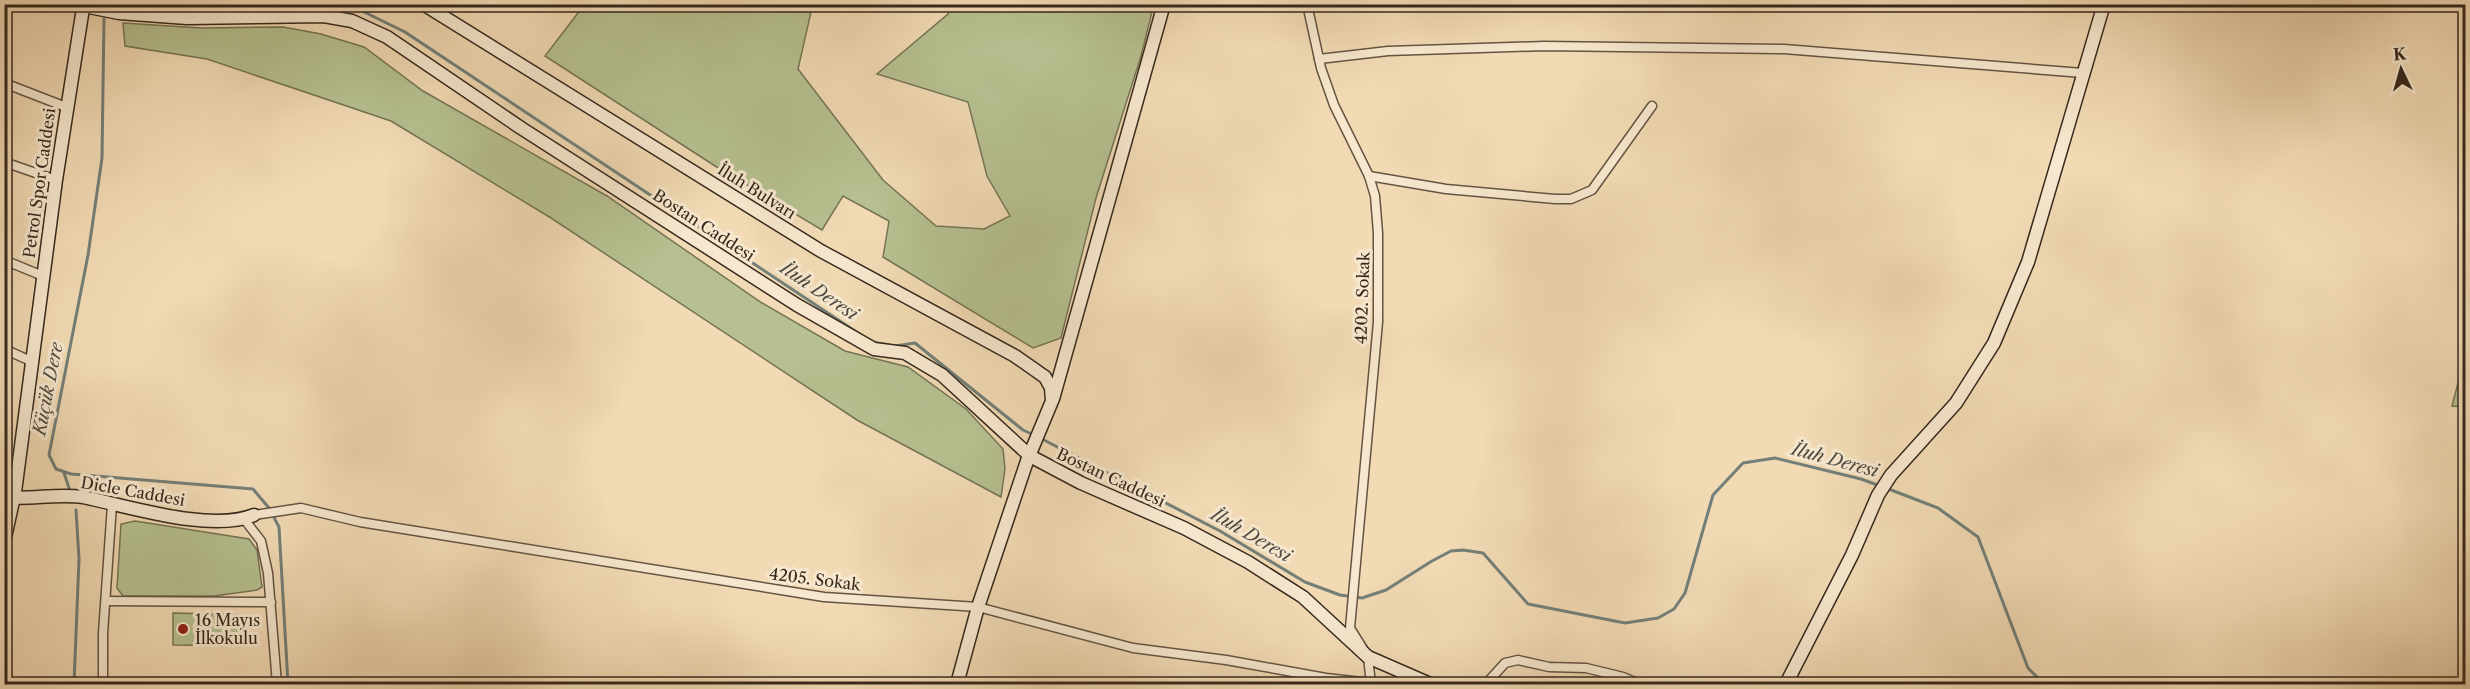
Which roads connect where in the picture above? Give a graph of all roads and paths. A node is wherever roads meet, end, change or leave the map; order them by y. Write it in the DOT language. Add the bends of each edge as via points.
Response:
graph roads {
  1 [pos="423,4"];
  2 [pos="1164,4"];
  3 [pos="1307,4"];
  4 [pos="2104,4"];
  5 [pos="79,6"];
  6 [pos="1319,59"];
  7 [pos="2083,73"];
  8 [pos="4,83"];
  9 [pos="1652,106"];
  10 [pos="66,107"];
  11 [pos="4,162"];
  12 [pos="1369,176"];
  13 [pos="56,180"];
  14 [pos="4,260"];
  15 [pos="43,276"];
  16 [pos="4,349"];
  17 [pos="33,362"];
  18 [pos="1052,401"];
  19 [pos="1031,452"];
  20 [pos="9,497"];
  21 [pos="112,505"];
  22 [pos="249,517"];
  23 [pos="4,542"];
  24 [pos="106,602"];
  25 [pos="271,602"];
  26 [pos="978,607"];
  27 [pos="1368,657"];
  28 [pos="103,684"];
  29 [pos="277,684"];
  30 [pos="957,684"];
  31 [pos="1371,684"];
  32 [pos="1430,684"];
  33 [pos="1486,684"];
  34 [pos="1639,684"];
  35 [pos="1786,684"];
  1 -- 18 [label="street, İluh Bulvarı" via="820,251 1034,368 1051,388"];
  2 -- 18 [label="street"];
  3 -- 6 [label="street, 4202. Sokak"];
  4 -- 7 [label="street"];
  5 -- 10 [label="street, Petrol Spor Caddesi"];
  5 -- 19 [label="street, Bostan Caddesi" via="187,18 324,16 352,21 387,38 797,305 874,349 905,353 942,375"];
  6 -- 7 [label="street" via="1388,51 1544,46 1784,49"];
  6 -- 12 [label="street, 4202. Sokak" via="1334,105"];
  7 -- 35 [label="street" via="2028,262 1994,342 1956,403 1891,475 1878,495"];
  8 -- 10 [label="street"];
  9 -- 12 [label="street" via="1592,190 1571,199 1446,189"];
  10 -- 13 [label="street, Petrol Spor Caddesi"];
  11 -- 13 [label="street"];
  12 -- 27 [label="street, 4202. Sokak" via="1378,233 1378,322 1350,628"];
  13 -- 15 [label="street, Petrol Spor Caddesi"];
  14 -- 15 [label="street"];
  15 -- 17 [label="street, Petrol Spor Caddesi"];
  16 -- 17 [label="street"];
  17 -- 20 [label="street, Petrol Spor Caddesi"];
  18 -- 19 [label="street"];
  19 -- 26 [label="street"];
  19 -- 27 [label="street, Bostan Caddesi" via="1081,483 1184,528 1248,562 1303,597"];
  20 -- 21 [label="street, Dicle Caddesi" via="82,497"];
  20 -- 23 [label="street, Petrol Spor Caddesi"];
  21 -- 22 [label="street, Dicle Caddesi" via="213,520"];
  21 -- 24 [label="street"];
  22 -- 25 [label="street" via="261,541"];
  22 -- 26 [label="street, 4205. Sokak" via="302,508 360,522 780,590 870,601"];
  24 -- 25 [label="street"];
  24 -- 28 [label="street"];
  25 -- 29 [label="street"];
  26 -- 30 [label="street"];
  26 -- 31 [label="street, 4205. Sokak" via="1133,648"];
  27 -- 31 [label="street"];
  27 -- 32 [label="street, Bostan Caddesi"];
  33 -- 34 [label="street" via="1505,663 1518,660 1549,667 1586,668"];
}
